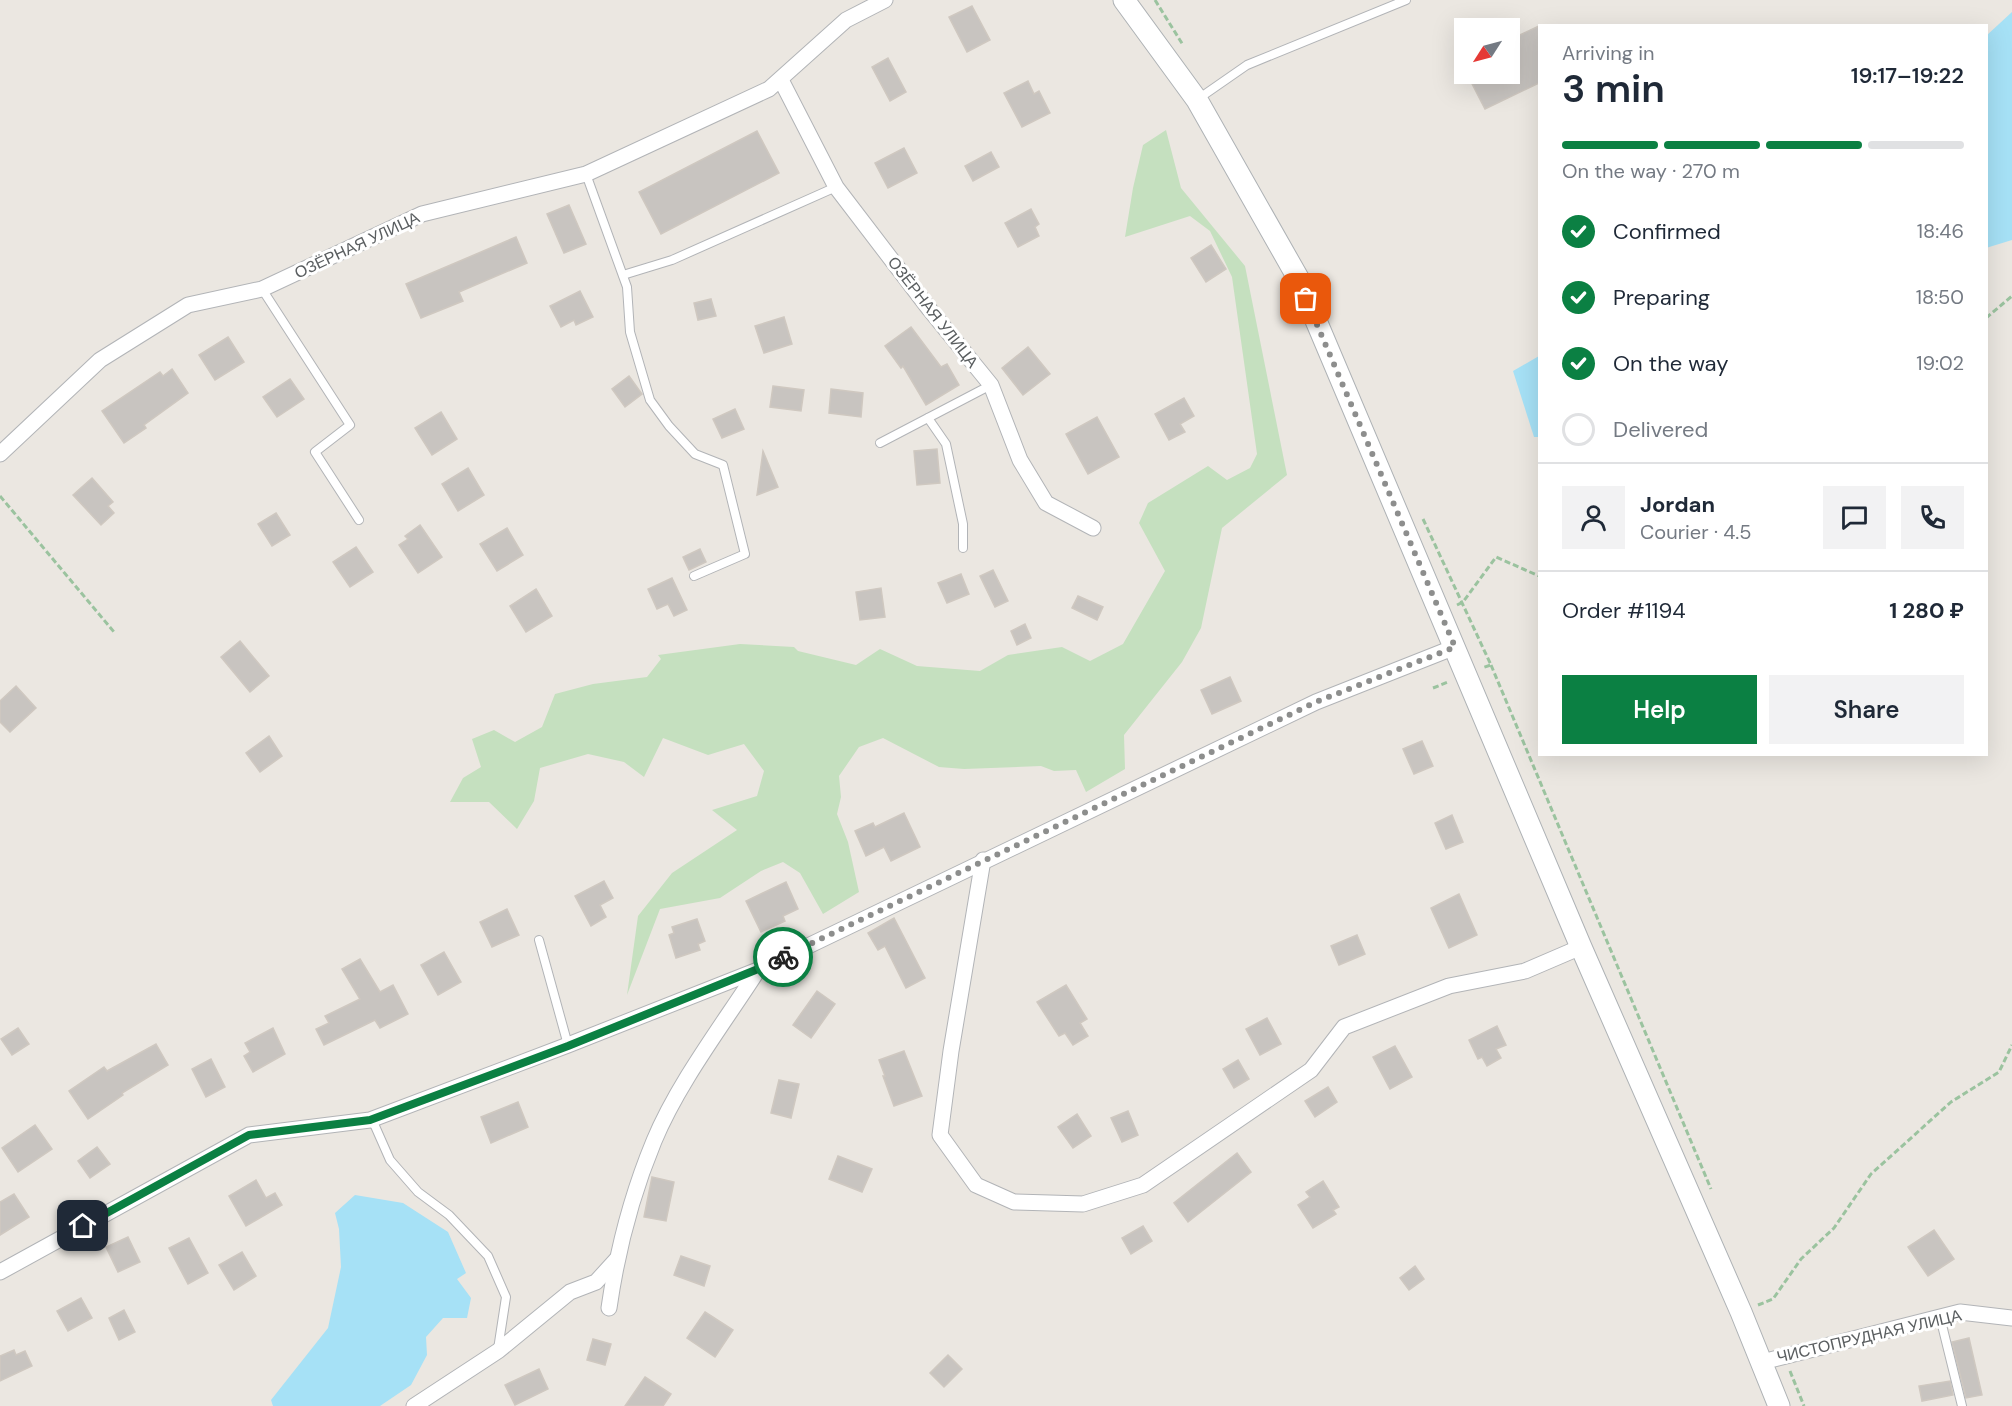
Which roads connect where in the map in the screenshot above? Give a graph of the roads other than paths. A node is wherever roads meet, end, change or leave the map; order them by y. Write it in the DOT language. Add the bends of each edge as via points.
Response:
graph roads {
  1 [pos="885,0"];
  2 [pos="1124,0"];
  3 [pos="1406,0"];
  4 [pos="781,80"];
  5 [pos="1197,100"];
  6 [pos="586,174"];
  7 [pos="836,187"];
  8 [pos="622,275"];
  9 [pos="262,289"];
  10 [pos="991,385"];
  11 [pos="928,418"];
  12 [pos="880,443"];
  13 [pos="0,454"];
  14 [pos="359,520"];
  15 [pos="1093,528"];
  16 [pos="963,548"];
  17 [pos="694,576"];
  18 [pos="1455,647"];
  19 [pos="983,860"];
  20 [pos="539,940"];
  21 [pos="1581,947"];
  22 [pos="758,969"];
  23 [pos="568,1046"];
  24 [pos="370,1120"];
  25 [pos="616,1260"];
  26 [pos="0,1272"];
  27 [pos="609,1308"];
  28 [pos="1940,1317"];
  29 [pos="2012,1318"];
  30 [pos="498,1351"];
  31 [pos="1762,1362"];
  32 [pos="414,1406"];
  33 [pos="1779,1406"];
  34 [pos="1962,1406"];
  1 -- 4 [label="street, ОЗЁРНАЯ УЛИЦА" via="846,20"];
  2 -- 5 [label="street"];
  3 -- 5 [label="lane" via="1247,65"];
  4 -- 6 [label="street, ОЗЁРНАЯ УЛИЦА"];
  4 -- 7 [label="street, ОЗЁРНАЯ УЛИЦА"];
  5 -- 18 [label="street" via="1298,278"];
  6 -- 8 [label="lane"];
  6 -- 9 [label="street, ОЗЁРНАЯ УЛИЦА" via="422,214"];
  7 -- 8 [label="lane" via="672,260"];
  7 -- 10 [label="street, ОЗЁРНАЯ УЛИЦА"];
  8 -- 17 [label="lane" via="627,287 630,332 650,400 695,453 723,465 745,554"];
  9 -- 13 [label="street, ОЗЁРНАЯ УЛИЦА" via="188,305 100,360"];
  9 -- 14 [label="lane" via="350,425 315,452"];
  10 -- 11 [label="lane"];
  10 -- 15 [label="street, ОЗЁРНАЯ УЛИЦА" via="1020,460 1046,503"];
  11 -- 12 [label="lane"];
  11 -- 16 [label="lane" via="946,444 963,524"];
  18 -- 19 [label="street" via="1316,702"];
  18 -- 21 [label="street"];
  19 -- 21 [label="street" via="940,1135 976,1185 1014,1202 1083,1204 1143,1185 1311,1070 1344,1027 1449,986 1524,971"];
  19 -- 22 [label="street"];
  20 -- 23 [label="lane"];
  21 -- 31 [label="street"];
  22 -- 23 [label="street"];
  22 -- 25 [label="street" via="678,1094 654,1141"];
  23 -- 24 [label="street"];
  24 -- 26 [label="street" via="249,1135"];
  24 -- 30 [label="lane" via="390,1160 418,1192 449,1215 488,1257 506,1298"];
  25 -- 27 [label="street"];
  25 -- 30 [label="street" via="596,1282 570,1292"];
  28 -- 29 [label="street, ЧИСТОПРУДНАЯ УЛИЦА" via="1960,1312"];
  28 -- 31 [label="street, ЧИСТОПРУДНАЯ УЛИЦА"];
  28 -- 34 [label="lane"];
  30 -- 32 [label="street"];
  31 -- 33 [label="street"];
}
